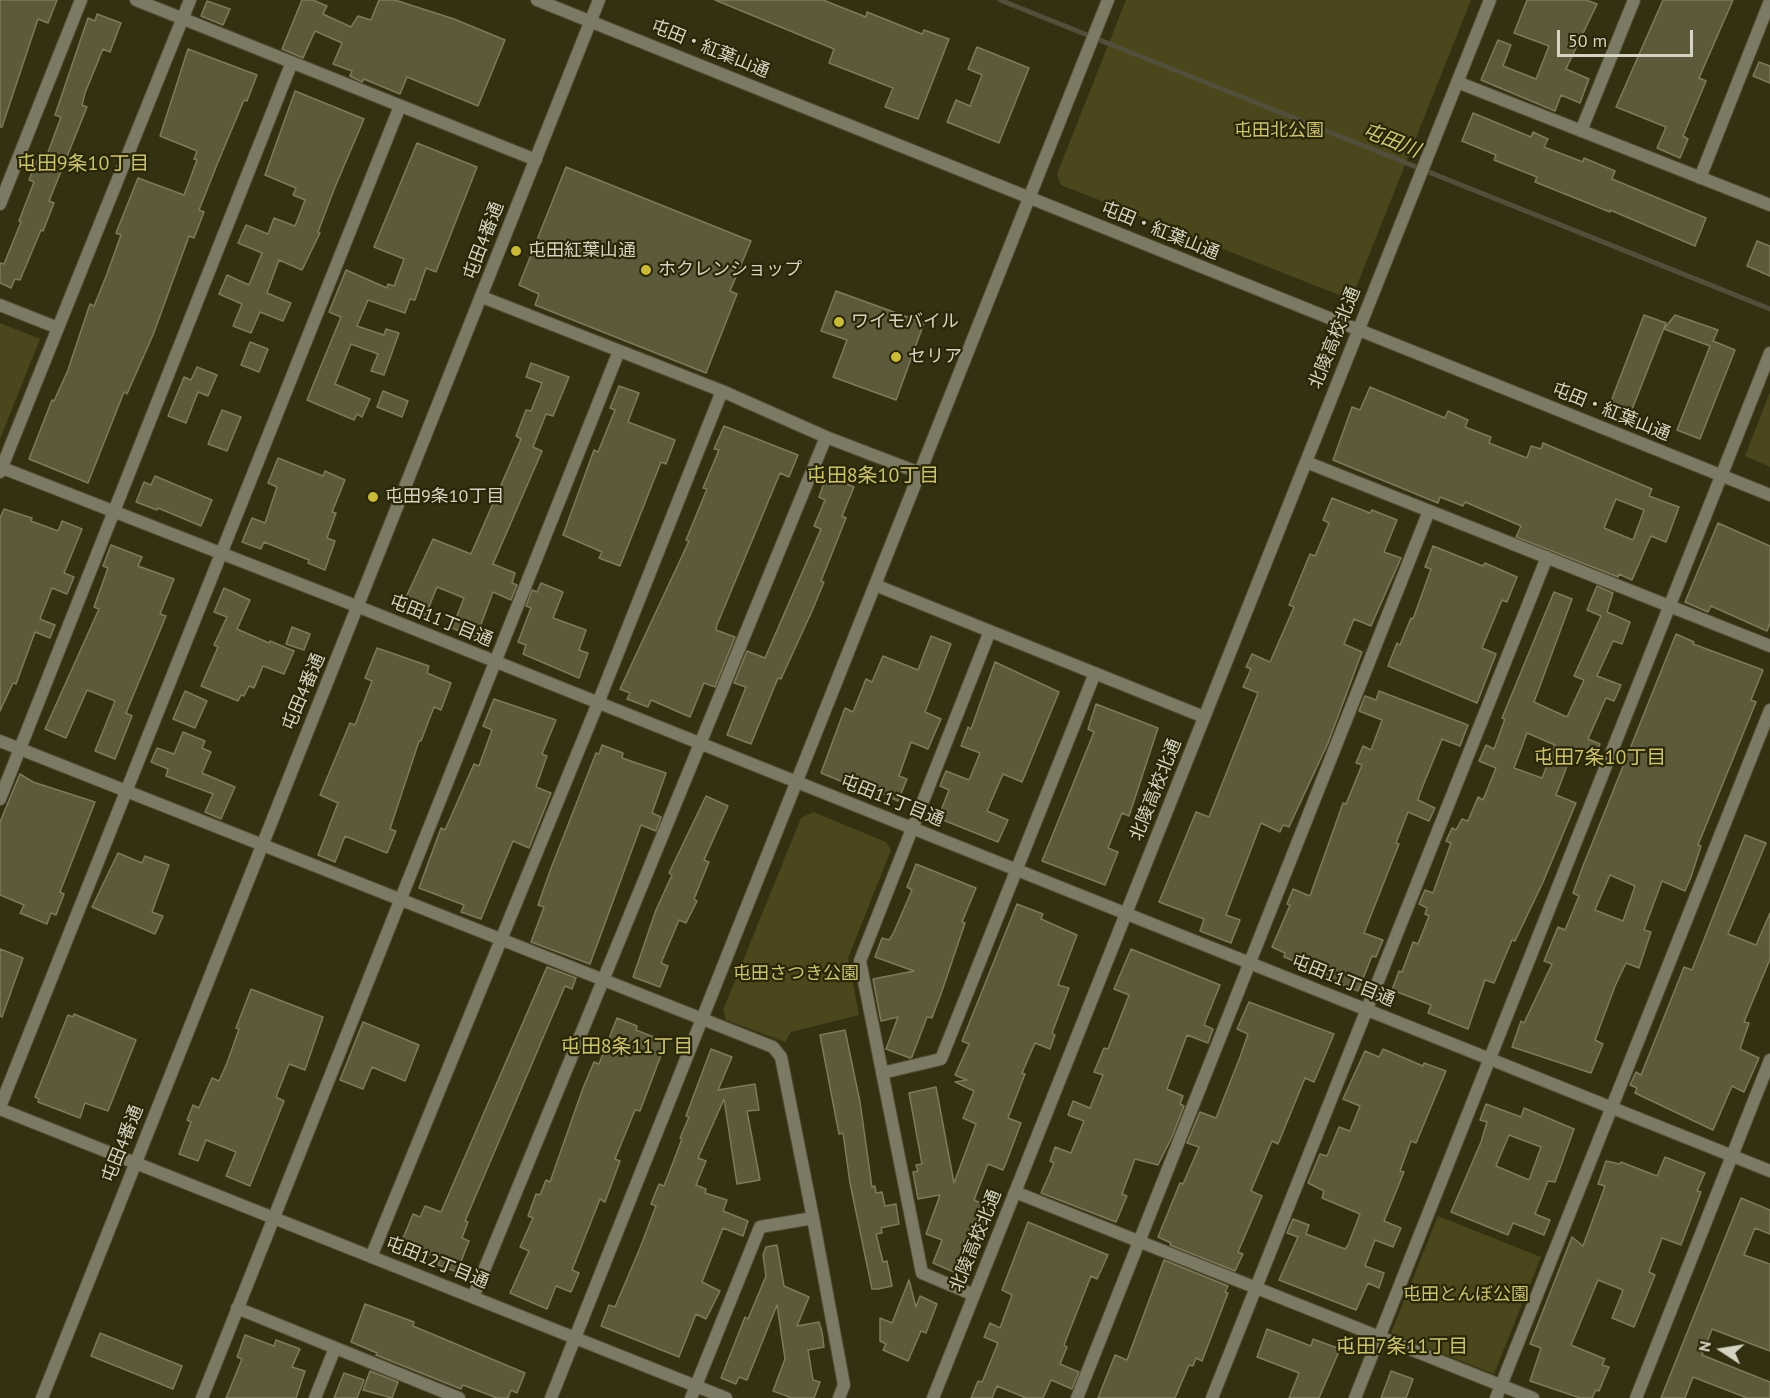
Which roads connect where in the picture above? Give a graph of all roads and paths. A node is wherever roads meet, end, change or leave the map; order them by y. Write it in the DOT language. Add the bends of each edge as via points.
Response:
graph roads {
  1 [pos="81,0"];
  2 [pos="136,0"];
  3 [pos="190,0"];
  4 [pos="537,0"];
  5 [pos="599,0"];
  6 [pos="1108,0"];
  7 [pos="1490,0"];
  8 [pos="1634,0"];
  9 [pos="1770,1"];
  10 [pos="183,18"];
  11 [pos="591,21"];
  12 [pos="292,62"];
  13 [pos="1457,82"];
  14 [pos="400,106"];
  15 [pos="1581,131"];
  16 [pos="536,160"];
  17 [pos="1700,178"];
  18 [pos="1029,197"];
  19 [pos="0,204"];
  20 [pos="1770,205"];
  21 [pos="482,297"];
  22 [pos="0,305"];
  23 [pos="58,328"];
  24 [pos="1358,329"];
  25 [pos="619,351"];
  26 [pos="1770,353"];
  27 [pos="722,390"];
  28 [pos="826,437"];
  29 [pos="1306,462"];
  30 [pos="1,469"];
  31 [pos="920,473"];
  32 [pos="1721,475"];
  33 [pos="1770,495"];
  34 [pos="113,511"];
  35 [pos="1429,511"];
  36 [pos="220,553"];
  37 [pos="1546,557"];
  38 [pos="875,585"];
  39 [pos="1669,606"];
  40 [pos="359,607"];
  41 [pos="990,631"];
  42 [pos="1770,646"];
  43 [pos="496,662"];
  44 [pos="1095,673"];
  45 [pos="598,703"];
  46 [pos="1770,710"];
  47 [pos="1204,717"];
  48 [pos="0,741"];
  49 [pos="699,744"];
  50 [pos="20,749"];
  51 [pos="796,782"];
  52 [pos="126,791"];
  53 [pos="0,799"];
  54 [pos="911,828"];
  55 [pos="260,845"];
  56 [pos="1016,870"];
  57 [pos="399,900"];
  58 [pos="1126,914"];
  59 [pos="500,940"];
  60 [pos="1250,963"];
  61 [pos="603,981"];
  62 [pos="1367,1010"];
  63 [pos="702,1021"];
  64 [pos="1490,1059"];
  65 [pos="1770,1060"];
  66 [pos="882,1073"];
  67 [pos="0,1108"];
  68 [pos="1612,1108"];
  69 [pos="1732,1156"];
  70 [pos="135,1162"];
  71 [pos="1770,1171"];
  72 [pos="1015,1192"];
  73 [pos="273,1217"];
  74 [pos="813,1218"];
  75 [pos="1140,1241"];
  76 [pos="371,1257"];
  77 [pos="1256,1288"];
  78 [pos="974,1295"];
  79 [pos="473,1297"];
  80 [pos="237,1308"];
  81 [pos="574,1337"];
  82 [pos="1380,1337"];
  83 [pos="335,1348"];
  84 [pos="696,1386"];
  85 [pos="1501,1386"];
  86 [pos="433,1393"];
  87 [pos="42,1398"];
  88 [pos="202,1398"];
  89 [pos="315,1398"];
  90 [pos="459,1398"];
  91 [pos="551,1398"];
  92 [pos="691,1398"];
  93 [pos="726,1398"];
  94 [pos="839,1398"];
  95 [pos="933,1398"];
  96 [pos="1077,1398"];
  97 [pos="1212,1398"];
  98 [pos="1355,1398"];
  99 [pos="1496,1398"];
  100 [pos="1533,1398"];
  101 [pos="1636,1398"];
  1 -- 19 [label="street"];
  2 -- 10 [label="street"];
  3 -- 10 [label="street"];
  4 -- 11 [label="street, 屯田・紅葉山通"];
  5 -- 11 [label="street, 屯田4番通"];
  6 -- 18 [label="street"];
  7 -- 13 [label="street"];
  8 -- 15 [label="street"];
  9 -- 17 [label="street"];
  10 -- 12 [label="street"];
  10 -- 23 [label="street"];
  11 -- 16 [label="street, 屯田4番通"];
  11 -- 18 [label="street, 屯田・紅葉山通"];
  12 -- 14 [label="street"];
  12 -- 34 [label="street"];
  13 -- 15 [label="street"];
  13 -- 24 [label="street, 北陵高校北通"];
  14 -- 16 [label="street"];
  14 -- 36 [label="street"];
  15 -- 17 [label="street"];
  16 -- 21 [label="street, 屯田4番通"];
  17 -- 20 [label="street"];
  18 -- 24 [label="street, 屯田・紅葉山通"];
  18 -- 31 [label="street"];
  21 -- 25 [label="street"];
  21 -- 40 [label="street, 屯田4番通"];
  22 -- 23 [label="street"];
  23 -- 30 [label="street"];
  24 -- 29 [label="street, 北陵高校北通"];
  24 -- 32 [label="street, 屯田・紅葉山通"];
  25 -- 27 [label="street"];
  25 -- 43 [label="street"];
  26 -- 32 [label="street"];
  27 -- 28 [label="street"];
  27 -- 45 [label="street"];
  28 -- 31 [label="street"];
  28 -- 49 [label="street"];
  29 -- 35 [label="street"];
  29 -- 47 [label="street, 北陵高校北通"];
  30 -- 34 [label="street, 屯田11丁目通"];
  31 -- 38 [label="street"];
  32 -- 33 [label="street, 屯田・紅葉山通"];
  32 -- 39 [label="street"];
  34 -- 36 [label="street, 屯田11丁目通"];
  34 -- 50 [label="street"];
  35 -- 37 [label="street"];
  35 -- 60 [label="street"];
  36 -- 40 [label="street, 屯田11丁目通"];
  36 -- 52 [label="street"];
  37 -- 39 [label="street"];
  37 -- 62 [label="street"];
  38 -- 41 [label="street"];
  38 -- 51 [label="street"];
  39 -- 42 [label="street"];
  39 -- 64 [label="street"];
  40 -- 43 [label="street, 屯田11丁目通"];
  40 -- 55 [label="street, 屯田4番通"];
  41 -- 44 [label="street"];
  41 -- 54 [label="street"];
  43 -- 45 [label="street, 屯田11丁目通"];
  43 -- 57 [label="street"];
  44 -- 47 [label="street"];
  44 -- 56 [label="street"];
  45 -- 49 [label="street, 屯田11丁目通"];
  45 -- 59 [label="street"];
  46 -- 68 [label="street"];
  47 -- 58 [label="street, 北陵高校北通"];
  48 -- 50 [label="street"];
  49 -- 51 [label="street, 屯田11丁目通"];
  49 -- 61 [label="street"];
  50 -- 52 [label="street"];
  50 -- 53 [label="street"];
  51 -- 54 [label="street, 屯田11丁目通"];
  51 -- 63 [label="street"];
  52 -- 55 [label="street"];
  52 -- 67 [label="street"];
  54 -- 56 [label="street, 屯田11丁目通"];
  54 -- 66 [label="street" via="860,961"];
  55 -- 57 [label="street"];
  55 -- 70 [label="street, 屯田4番通"];
  56 -- 58 [label="street, 屯田11丁目通"];
  56 -- 66 [label="street" via="941,1059"];
  57 -- 59 [label="street"];
  57 -- 73 [label="street"];
  58 -- 60 [label="street, 屯田11丁目通"];
  58 -- 72 [label="street, 北陵高校北通"];
  59 -- 61 [label="street"];
  59 -- 76 [label="street"];
  60 -- 62 [label="street, 屯田11丁目通"];
  60 -- 75 [label="street"];
  61 -- 63 [label="street"];
  61 -- 79 [label="street"];
  62 -- 64 [label="street, 屯田11丁目通"];
  62 -- 77 [label="street"];
  63 -- 74 [label="street" via="773,1047 781,1057"];
  63 -- 81 [label="street"];
  64 -- 68 [label="street, 屯田11丁目通"];
  64 -- 82 [label="street"];
  65 -- 69 [label="street"];
  66 -- 78 [label="street" via="922,1273"];
  67 -- 70 [label="street, 屯田12丁目通"];
  68 -- 69 [label="street, 屯田11丁目通"];
  68 -- 85 [label="street"];
  69 -- 71 [label="street, 屯田11丁目通"];
  69 -- 101 [label="street"];
  70 -- 73 [label="street, 屯田12丁目通"];
  70 -- 87 [label="street, 屯田4番通"];
  72 -- 75 [label="street"];
  72 -- 78 [label="street, 北陵高校北通"];
  73 -- 76 [label="street, 屯田12丁目通"];
  73 -- 80 [label="street"];
  74 -- 84 [label="street" via="760,1227"];
  74 -- 94 [label="street" via="844,1385"];
  75 -- 77 [label="street"];
  75 -- 96 [label="street"];
  76 -- 79 [label="street, 屯田12丁目通"];
  77 -- 82 [label="street"];
  77 -- 97 [label="street"];
  78 -- 95 [label="street, 北陵高校北通"];
  79 -- 81 [label="street, 屯田12丁目通"];
  80 -- 83 [label="street"];
  80 -- 88 [label="street"];
  81 -- 84 [label="street, 屯田12丁目通"];
  81 -- 91 [label="street"];
  82 -- 85 [label="street"];
  82 -- 98 [label="street"];
  83 -- 86 [label="street"];
  83 -- 89 [label="street"];
  84 -- 92 [label="street"];
  84 -- 93 [label="street, 屯田12丁目通"];
  85 -- 99 [label="street"];
  85 -- 100 [label="street"];
  86 -- 90 [label="street"];
}
